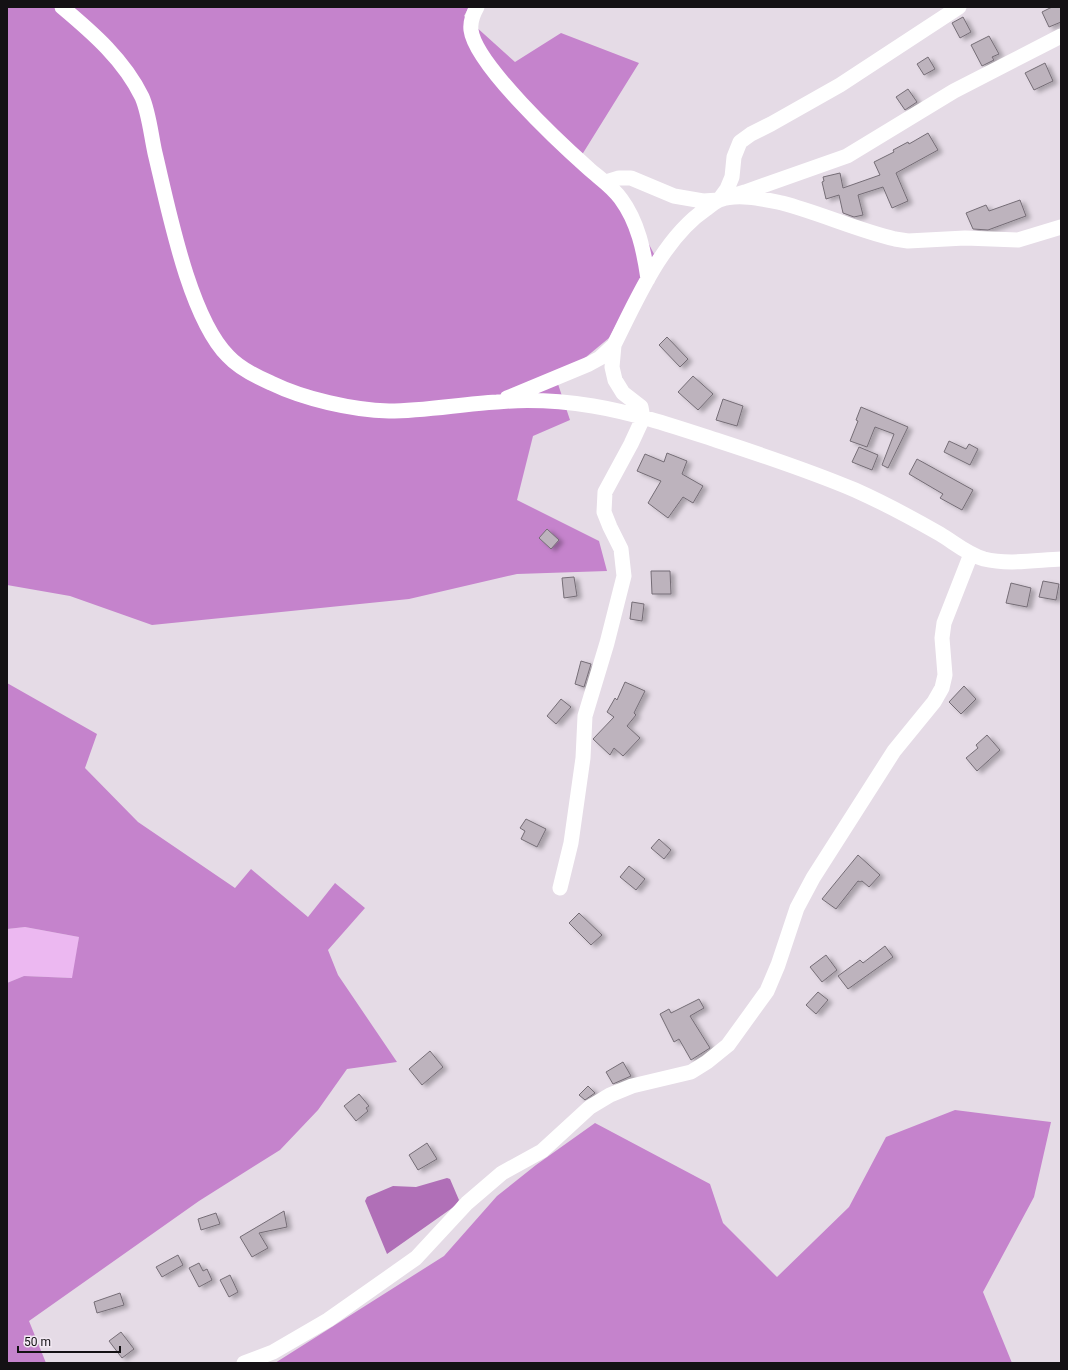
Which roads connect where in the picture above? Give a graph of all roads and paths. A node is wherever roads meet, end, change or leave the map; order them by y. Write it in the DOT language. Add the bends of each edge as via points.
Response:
graph roads {
  1 [pos="62,7"];
  2 [pos="477,7"];
  3 [pos="959,7"];
  4 [pos="1061,36"];
  5 [pos="606,182"];
  6 [pos="719,200"];
  7 [pos="1061,227"];
  8 [pos="648,278"];
  9 [pos="614,345"];
  10 [pos="496,402"];
  11 [pos="643,418"];
  12 [pos="971,554"];
  13 [pos="1061,559"];
  14 [pos="560,888"];
  15 [pos="244,1363"];
  1 -- 10 [label="street" via="97,36 122,66 143,99 190,284 213,336 228,358 259,378 293,393 332,403 385,411"];
  2 -- 5 [label="street" via="471,22 474,41 500,80 538,120"];
  3 -- 6 [label="street" via="853,77 740,142 734,158 732,177"];
  4 -- 6 [label="street" via="954,91 847,156"];
  5 -- 6 [label="street" via="612,179 631,178 687,200"];
  5 -- 8 [label="street" via="630,213 645,256"];
  6 -- 7 [label="street" via="740,197 782,203 881,236 908,241 965,238 1018,240"];
  6 -- 8 [label="street" via="697,215 680,232"];
  8 -- 9 [label="street"];
  9 -- 10 [label="street" via="589,364"];
  9 -- 11 [label="street" via="612,367 615,380 623,393 641,407"];
  10 -- 11 [label="street" via="562,402"];
  11 -- 12 [label="street" via="745,450 853,489 900,512"];
  11 -- 14 [label="street" via="604,492 604,512 621,549 624,576 585,716 583,758 571,843"];
  12 -- 13 [label="street" via="988,560 1002,561"];
  12 -- 15 [label="street" via="944,623 942,638 945,675 942,688 934,702 894,751 813,878 797,908 767,992 728,1045 691,1072 632,1086 610,1094 590,1107 542,1151 502,1173 467,1203 416,1258 328,1320 273,1352"];
}
